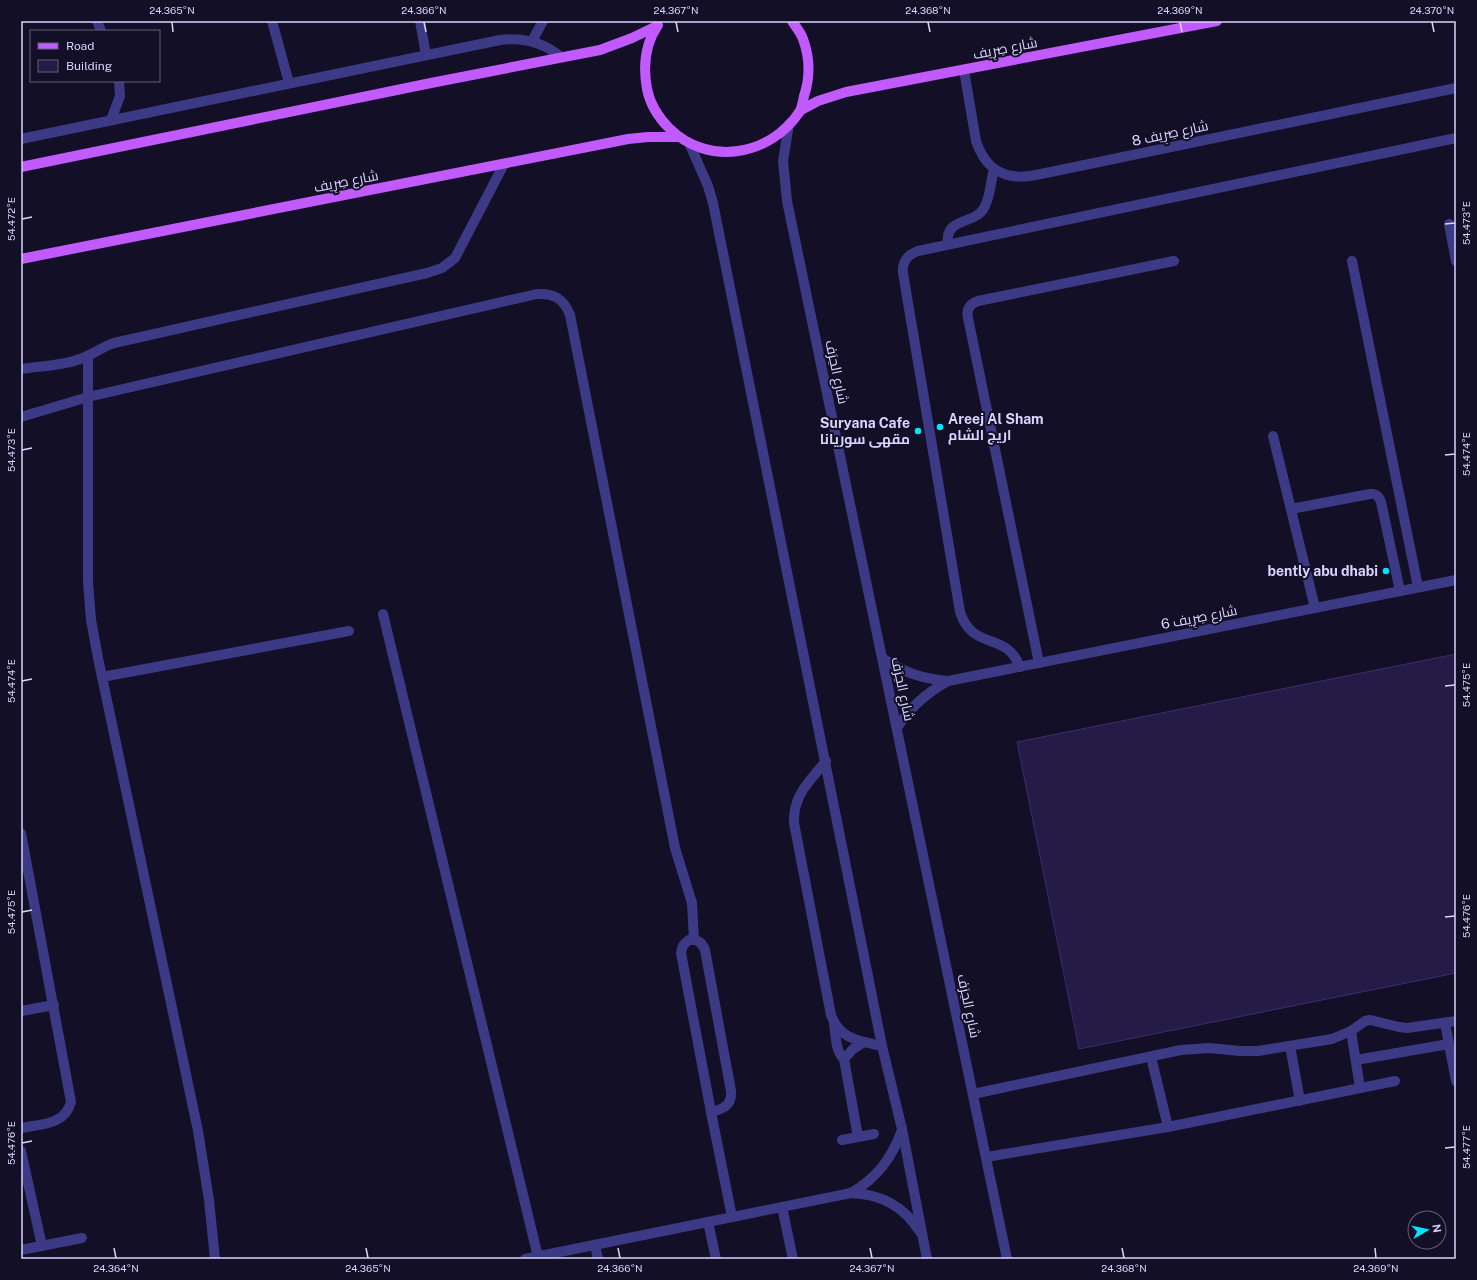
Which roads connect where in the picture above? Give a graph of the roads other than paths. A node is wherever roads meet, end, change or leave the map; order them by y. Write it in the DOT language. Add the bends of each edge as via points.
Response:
graph roads {
  1 [pos="272,21"];
  2 [pos="420,21"];
  3 [pos="543,21"];
  4 [pos="792,21"];
  5 [pos="1217,21"];
  6 [pos="659,23"];
  7 [pos="532,41"];
  8 [pos="426,55"];
  9 [pos="561,57"];
  10 [pos="964,70"];
  11 [pos="118,82"];
  12 [pos="290,83"];
  13 [pos="1456,88"];
  14 [pos="801,110"];
  15 [pos="111,120"];
  16 [pos="789,124"];
  17 [pos="678,137"];
  18 [pos="1456,138"];
  19 [pos="21,139"];
  20 [pos="690,145"];
  21 [pos="504,164"];
  22 [pos="21,167"];
  23 [pos="994,169"];
  24 [pos="1449,224"];
  25 [pos="948,244"];
  26 [pos="21,258"];
  27 [pos="1174,261"];
  28 [pos="1352,261"];
  29 [pos="1456,261"];
  30 [pos="88,356"];
  31 [pos="21,369"];
  32 [pos="88,397"];
  33 [pos="21,417"];
  34 [pos="1273,436"];
  35 [pos="1291,509"];
  36 [pos="1456,580"];
  37 [pos="1418,587"];
  38 [pos="1400,591"];
  39 [pos="1316,608"];
  40 [pos="383,614"];
  41 [pos="349,631"];
  42 [pos="882,658"];
  43 [pos="1039,663"];
  44 [pos="1020,667"];
  45 [pos="102,677"];
  46 [pos="948,681"];
  47 [pos="897,728"];
  48 [pos="826,761"];
  49 [pos="21,833"];
  50 [pos="694,940"];
  51 [pos="54,1006"];
  52 [pos="21,1012"];
  53 [pos="1456,1021"];
  54 [pos="1445,1023"];
  55 [pos="834,1024"];
  56 [pos="1351,1031"];
  57 [pos="864,1042"];
  58 [pos="1449,1044"];
  59 [pos="882,1046"];
  60 [pos="1290,1046"];
  61 [pos="1151,1056"];
  62 [pos="844,1059"];
  63 [pos="1356,1060"];
  64 [pos="1395,1081"];
  65 [pos="1456,1081"];
  66 [pos="1360,1088"];
  67 [pos="973,1094"];
  68 [pos="1300,1101"];
  69 [pos="711,1112"];
  70 [pos="1168,1127"];
  71 [pos="21,1128"];
  72 [pos="902,1129"];
  73 [pos="874,1134"];
  74 [pos="858,1137"];
  75 [pos="842,1140"];
  76 [pos="21,1151"];
  77 [pos="986,1157"];
  78 [pos="851,1193"];
  79 [pos="782,1207"];
  80 [pos="732,1217"];
  81 [pos="708,1222"];
  82 [pos="922,1235"];
  83 [pos="82,1238"];
  84 [pos="595,1245"];
  85 [pos="42,1246"];
  86 [pos="21,1250"];
  87 [pos="538,1256"];
  88 [pos="216,1259"];
  89 [pos="525,1259"];
  90 [pos="598,1259"];
  91 [pos="716,1259"];
  92 [pos="793,1259"];
  93 [pos="927,1259"];
  94 [pos="1008,1259"];
  1 -- 12 [label="street"];
  2 -- 8 [label="street"];
  3 -- 7 [label="street"];
  4 -- 14 [label="main road" via="803,39 808,62 808,84"];
  5 -- 10 [label="main road, شارع صِرِيف"];
  6 -- 9 [label="main road" via="632,38 600,50"];
  6 -- 17 [label="main road" via="647,48 644,73 654,108 660,119"];
  7 -- 8 [label="street" via="511,39"];
  7 -- 9 [label="street" via="552,49"];
  8 -- 12 [label="street"];
  9 -- 22 [label="main road"];
  10 -- 14 [label="main road, شارع صِرِيف" via="846,92 818,101"];
  10 -- 23 [label="street, شارع صِرِيف 8" via="979,152"];
  11 -- 15 [label="street" via="120,96"];
  12 -- 15 [label="street"];
  13 -- 23 [label="street, شارع صِرِيف 8" via="1025,177 1014,177"];
  14 -- 16 [label="main road"];
  15 -- 19 [label="street"];
  16 -- 20 [label="main road" via="768,142 743,151 716,152"];
  16 -- 42 [label="street, شارع الحِرَف" via="783,161 787,201"];
  17 -- 20 [label="main road"];
  17 -- 21 [label="main road, شارع صِرِيف" via="628,139"];
  18 -- 25 [label="street"];
  20 -- 48 [label="street" via="713,203"];
  21 -- 26 [label="main road, شارع صِرِيف"];
  21 -- 30 [label="street" via="455,258 442,268 114,343"];
  23 -- 25 [label="street" via="984,208 977,216 954,226 948,234"];
  24 -- 29 [label="street"];
  25 -- 44 [label="street" via="918,251 907,256 904,261 903,273 910,319 962,616 967,627 979,637 1000,644 1013,653"];
  27 -- 43 [label="street" via="973,302 968,309"];
  28 -- 37 [label="street"];
  30 -- 31 [label="street" via="71,362"];
  30 -- 32 [label="street"];
  32 -- 33 [label="street"];
  32 -- 45 [label="street" via="89,588 91,620"];
  32 -- 50 [label="street" via="537,294 552,294 563,302 571,323 675,848 692,903"];
  34 -- 35 [label="street"];
  35 -- 38 [label="street" via="1370,494 1378,496"];
  35 -- 39 [label="street"];
  36 -- 37 [label="street, شارع صِرِيف 6"];
  37 -- 38 [label="street, شارع صِرِيف 6"];
  38 -- 39 [label="street, شارع صِرِيف 6"];
  39 -- 43 [label="street, شارع صِرِيف 6"];
  40 -- 87 [label="street"];
  41 -- 45 [label="street"];
  42 -- 46 [label="street, شارع صِرِيف 6" via="920,677"];
  42 -- 47 [label="street, شارع الحِرَف"];
  43 -- 44 [label="street, شارع صِرِيف 6"];
  44 -- 46 [label="street, شارع صِرِيف 6"];
  45 -- 88 [label="street" via="198,1131"];
  46 -- 47 [label="street, شارع صِرِيف 6" via="918,701"];
  47 -- 67 [label="street, شارع الحِرَف"];
  48 -- 55 [label="street" via="798,796 794,809 794,823"];
  48 -- 59 [label="street"];
  49 -- 51 [label="street"];
  50 -- 69 [label="street" via="684,944 681,953"];
  50 -- 69 [label="street" via="699,941 705,950 731,1090 728,1105"];
  51 -- 52 [label="street"];
  51 -- 71 [label="street" via="71,1095 69,1109 60,1119"];
  53 -- 54 [label="street"];
  54 -- 56 [label="street" via="1399,1028 1370,1020 1364,1021"];
  54 -- 58 [label="street"];
  55 -- 57 [label="street" via="847,1036"];
  55 -- 62 [label="street" via="838,1050"];
  56 -- 60 [label="street" via="1332,1039"];
  56 -- 63 [label="street"];
  57 -- 59 [label="street"];
  57 -- 62 [label="street"];
  58 -- 63 [label="street"];
  58 -- 65 [label="street"];
  59 -- 72 [label="street"];
  60 -- 61 [label="street" via="1258,1051 1195,1049"];
  60 -- 68 [label="street"];
  61 -- 67 [label="street"];
  61 -- 70 [label="street"];
  62 -- 74 [label="street"];
  63 -- 66 [label="street"];
  64 -- 66 [label="street"];
  66 -- 68 [label="street"];
  67 -- 77 [label="street, شارع الحِرَف"];
  68 -- 70 [label="street"];
  69 -- 80 [label="street"];
  70 -- 77 [label="street"];
  72 -- 78 [label="street" via="893,1152 883,1167 871,1180"];
  72 -- 82 [label="street"];
  73 -- 74 [label="street"];
  74 -- 75 [label="street"];
  76 -- 85 [label="street"];
  77 -- 94 [label="street, شارع الحِرَف"];
  78 -- 79 [label="street"];
  78 -- 82 [label="street" via="887,1200 907,1215"];
  79 -- 80 [label="street"];
  79 -- 92 [label="street"];
  80 -- 81 [label="street"];
  81 -- 84 [label="street"];
  81 -- 91 [label="street"];
  82 -- 93 [label="street"];
  83 -- 85 [label="street"];
  84 -- 87 [label="street"];
  84 -- 90 [label="street"];
  85 -- 86 [label="street"];
  87 -- 89 [label="street"];
}
